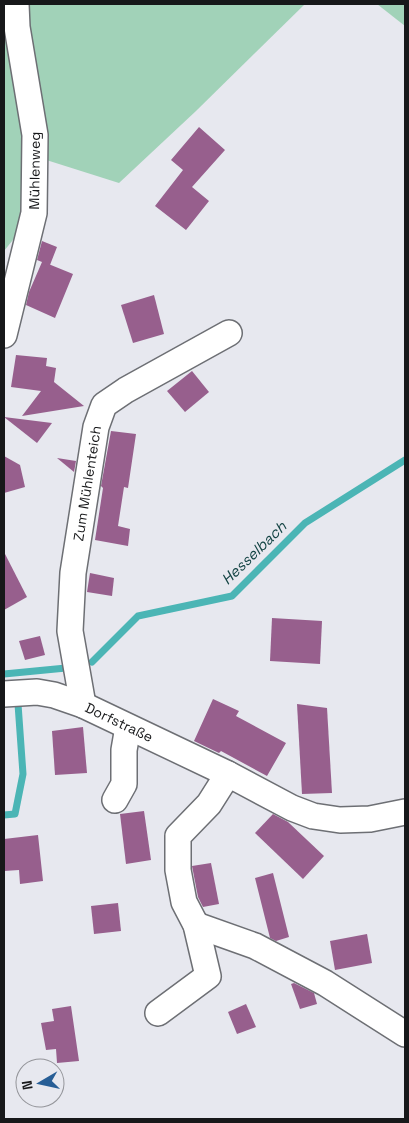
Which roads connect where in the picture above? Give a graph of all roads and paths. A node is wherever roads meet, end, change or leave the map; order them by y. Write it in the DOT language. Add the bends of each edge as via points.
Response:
graph roads {
  1 [pos="16,4"];
  2 [pos="229,333"];
  3 [pos="4,336"];
  4 [pos="4,694"];
  5 [pos="83,705"];
  6 [pos="128,727"];
  7 [pos="228,774"];
  8 [pos="115,800"];
  9 [pos="405,812"];
  10 [pos="196,925"];
  11 [pos="158,1013"];
  12 [pos="405,1034"];
  1 -- 3 [label="street, Mühlenweg" via="34,135 34,213"];
  2 -- 5 [label="street, Zum Mühlenteich" via="104,405 96,427 73,572 70,631"];
  4 -- 5 [label="street, Dorfstraße" via="37,692"];
  5 -- 6 [label="street, Dorfstraße"];
  6 -- 7 [label="street, Dorfstraße"];
  6 -- 8 [label="street" via="124,784"];
  7 -- 9 [label="street, Dorfstraße" via="313,816 348,820"];
  7 -- 10 [label="street" via="209,804 178,836 178,870 184,902"];
  10 -- 11 [label="street" via="208,976"];
  10 -- 12 [label="street" via="256,946 325,983"];
}
